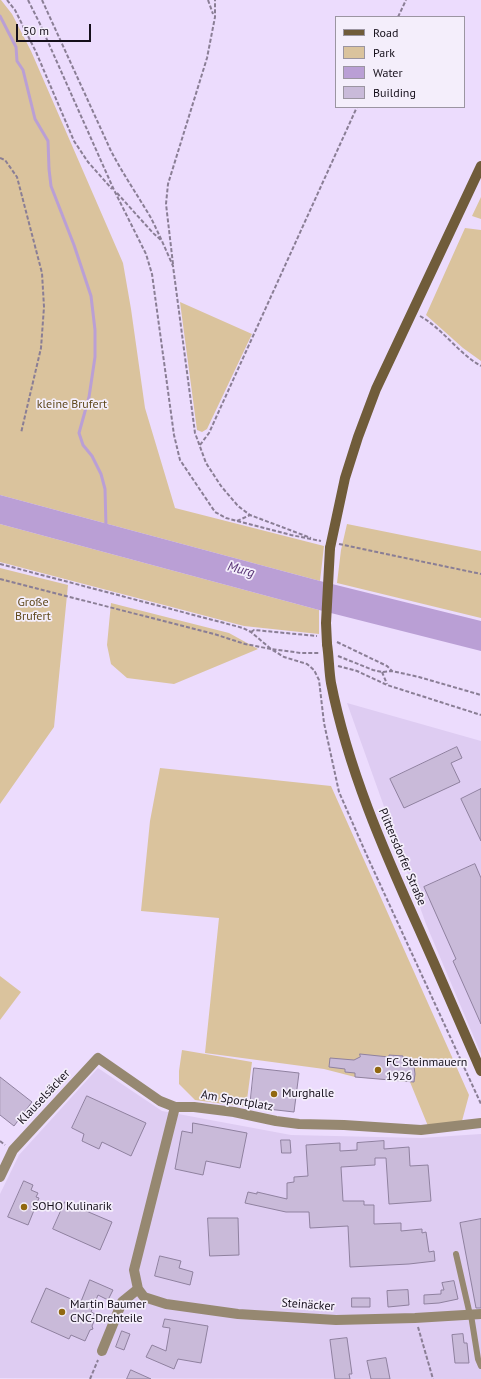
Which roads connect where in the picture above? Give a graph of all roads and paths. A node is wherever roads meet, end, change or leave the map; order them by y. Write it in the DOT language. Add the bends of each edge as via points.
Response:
graph roads {
  1 [pos="7,0"];
  2 [pos="28,0"];
  3 [pos="42,0"];
  4 [pos="208,0"];
  5 [pos="214,0"];
  6 [pos="406,0"];
  7 [pos="398,16"];
  8 [pos="215,17"];
  9 [pos="357,108"];
  10 [pos="0,158"];
  11 [pos="481,166"];
  12 [pos="114,190"];
  13 [pos="163,241"];
  14 [pos="173,266"];
  15 [pos="421,316"];
  16 [pos="481,366"];
  17 [pos="21,433"];
  18 [pos="200,445"];
  19 [pos="250,515"];
  20 [pos="237,521"];
  21 [pos="315,540"];
  22 [pos="331,545"];
  23 [pos="0,564"];
  24 [pos="481,574"];
  25 [pos="0,579"];
  26 [pos="271,649"];
  27 [pos="319,654"];
  28 [pos="334,654"];
  29 [pos="329,665"];
  30 [pos="382,672"];
  31 [pos="387,685"];
  32 [pos="481,696"];
  33 [pos="481,715"];
  34 [pos="98,1058"];
  35 [pos="481,1071"];
  36 [pos="481,1104"];
  37 [pos="175,1107"];
  38 [pos="481,1122"];
  39 [pos="0,1177"];
  40 [pos="456,1254"];
  41 [pos="138,1289"];
  42 [pos="474,1314"];
  43 [pos="415,1318"];
  44 [pos="102,1351"];
  45 [pos="481,1366"];
  46 [pos="90,1379"];
  47 [pos="433,1379"];
  1 -- 12 [label="path" via="15,10 36,52 74,141 88,162"];
  2 -- 12 [label="path"];
  3 -- 13 [label="path" via="122,173"];
  4 -- 8 [label="path"];
  5 -- 8 [label="path"];
  6 -- 7 [label="path"];
  8 -- 14 [label="path" via="207,58 168,184 166,204"];
  9 -- 18 [label="path" via="209,433"];
  10 -- 17 [label="path" via="18,177 42,273 44,307 41,348"];
  11 -- 22 [label="main road, Plittersdorfer Straße" via="376,389 344,478"];
  12 -- 13 [label="path"];
  12 -- 20 [label="path" via="146,254 152,274 174,435 180,460 215,512"];
  13 -- 14 [label="path"];
  14 -- 18 [label="path" via="195,433"];
  15 -- 16 [label="path"];
  18 -- 19 [label="path" via="206,463 221,486 238,506"];
  19 -- 20 [label="path"];
  19 -- 21 [label="path"];
  20 -- 21 [label="path"];
  21 -- 22 [label="path"];
  22 -- 24 [label="path"];
  22 -- 29 [label="main road, Plittersdorfer Straße, bridge" via="326,623"];
  23 -- 26 [label="path" via="243,628"];
  25 -- 26 [label="path"];
  26 -- 27 [label="path"];
  26 -- 36 [label="path" via="284,658 307,664 319,680 324,723 339,792"];
  28 -- 30 [label="path"];
  29 -- 31 [label="path" via="357,671"];
  29 -- 35 [label="main road, Plittersdorfer Straße" via="346,744 366,802 393,871"];
  30 -- 31 [label="path"];
  30 -- 32 [label="path" via="392,671 419,677"];
  31 -- 33 [label="path"];
  34 -- 37 [label="street, Am Sportplatz" via="160,1101"];
  34 -- 39 [label="street, Klauselsäcker" via="13,1150"];
  37 -- 38 [label="street, Am Sportplatz" via="194,1106 299,1124 421,1130"];
  37 -- 41 [label="street" via="134,1270"];
  40 -- 42 [label="lane"];
  41 -- 43 [label="street, Steinäcker" via="144,1297 166,1304 238,1314 336,1320"];
  41 -- 44 [label="street" via="122,1302"];
  42 -- 43 [label="street, Steinäcker"];
  42 -- 45 [label="lane" via="478,1359"];
  43 -- 47 [label="path"];
  44 -- 46 [label="path"];
}
